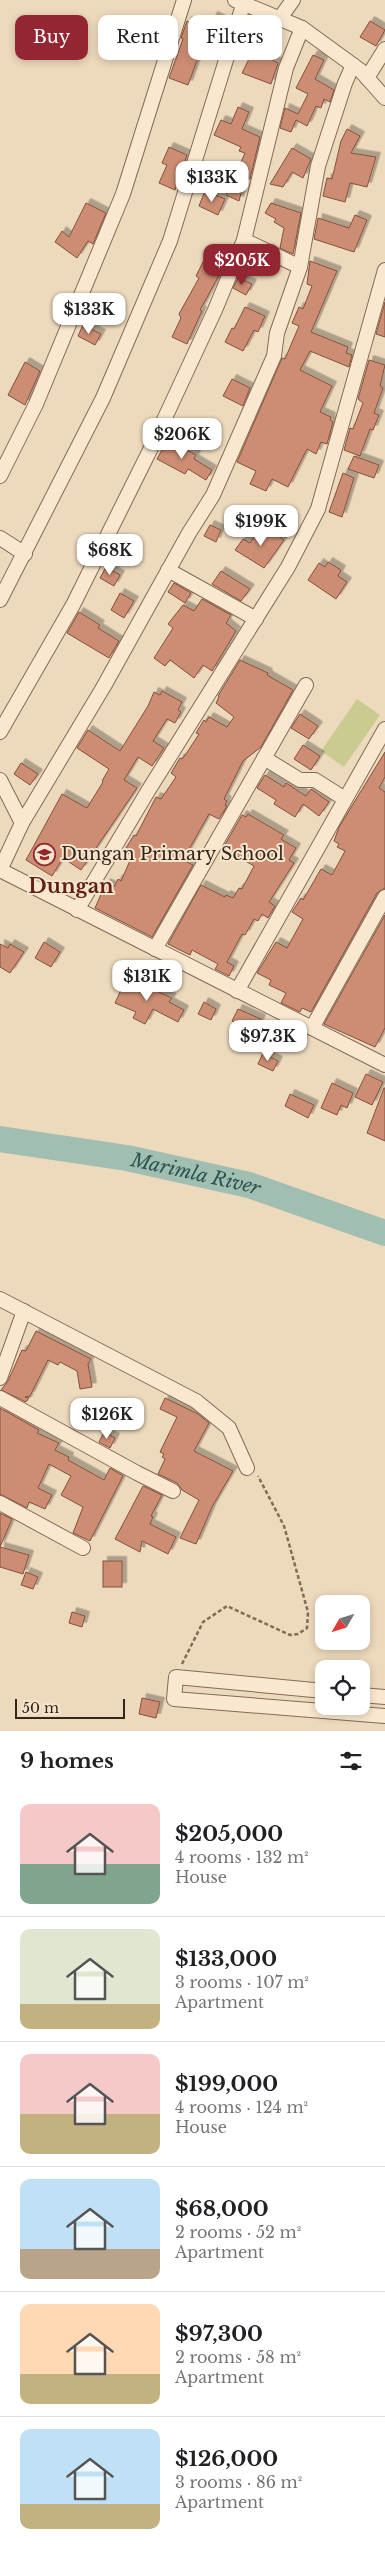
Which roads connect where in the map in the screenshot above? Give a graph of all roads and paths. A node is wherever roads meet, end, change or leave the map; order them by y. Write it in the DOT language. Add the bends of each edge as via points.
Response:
graph roads {
  1 [pos="184,0"];
  2 [pos="293,0"];
  3 [pos="239,3"];
  4 [pos="272,15"];
  5 [pos="282,15"];
  6 [pos="282,19"];
  7 [pos="302,28"];
  8 [pos="385,49"];
  9 [pos="353,65"];
  10 [pos="368,78"];
  11 [pos="385,98"];
  12 [pos="244,240"];
  13 [pos="300,267"];
  14 [pos="385,270"];
  15 [pos="0,476"];
  16 [pos="0,538"];
  17 [pos="24,554"];
  18 [pos="168,570"];
  19 [pos="0,600"];
  20 [pos="256,619"];
  21 [pos="306,685"];
  22 [pos="385,728"];
  23 [pos="0,732"];
  24 [pos="264,758"];
  25 [pos="0,780"];
  26 [pos="345,799"];
  27 [pos="22,823"];
  28 [pos="0,870"];
  29 [pos="385,897"];
  30 [pos="77,910"];
  31 [pos="155,949"];
  32 [pos="237,991"];
  33 [pos="312,1028"];
  34 [pos="385,1065"];
  35 [pos="0,1299"];
  36 [pos="24,1312"];
  37 [pos="0,1378"];
  38 [pos="0,1398"];
  39 [pos="247,1468"];
  40 [pos="173,1490"];
  41 [pos="0,1503"];
  42 [pos="83,1548"];
  43 [pos="176,1677"];
  44 [pos="315,1690"];
  45 [pos="370,1696"];
  46 [pos="385,1697"];
  47 [pos="385,1716"];
  1 -- 15 [label="street" via="123,194 36,404"];
  2 -- 5 [label="street"];
  3 -- 4 [label="street"];
  3 -- 17 [label="street" via="170,242 103,398"];
  6 -- 7 [label="street"];
  7 -- 9 [label="street"];
  7 -- 12 [label="street" via="286,68"];
  8 -- 10 [label="street"];
  9 -- 10 [label="street"];
  9 -- 13 [label="street" via="318,166"];
  10 -- 11 [label="street"];
  12 -- 13 [label="street"];
  12 -- 23 [label="street" via="146,459 72,605"];
  13 -- 18 [label="street" via="277,333 274,356 213,495"];
  14 -- 20 [label="street" via="318,509"];
  16 -- 17 [label="street"];
  17 -- 19 [label="street"];
  18 -- 20 [label="street"];
  18 -- 27 [label="street" via="104,686"];
  20 -- 30 [label="street"];
  21 -- 24 [label="street"];
  22 -- 26 [label="street"];
  24 -- 26 [label="street" via="300,780 316,780"];
  24 -- 31 [label="street"];
  25 -- 27 [label="street"];
  26 -- 32 [label="street"];
  27 -- 28 [label="street"];
  28 -- 30 [label="street"];
  29 -- 33 [label="street"];
  30 -- 31 [label="street"];
  31 -- 32 [label="street"];
  32 -- 33 [label="street"];
  33 -- 34 [label="street"];
  35 -- 36 [label="street"];
  36 -- 37 [label="street"];
  36 -- 39 [label="street" via="196,1401 229,1428"];
  38 -- 40 [label="street"];
  39 -- 43 [label="path" via="264,1484 284,1526 308,1612 307,1628 290,1635 227,1606 203,1622"];
  41 -- 42 [label="street"];
  43 -- 44 [label="street"];
  43 -- 47 [label="street" via="174,1698"];
  45 -- 46 [label="street"];
}
